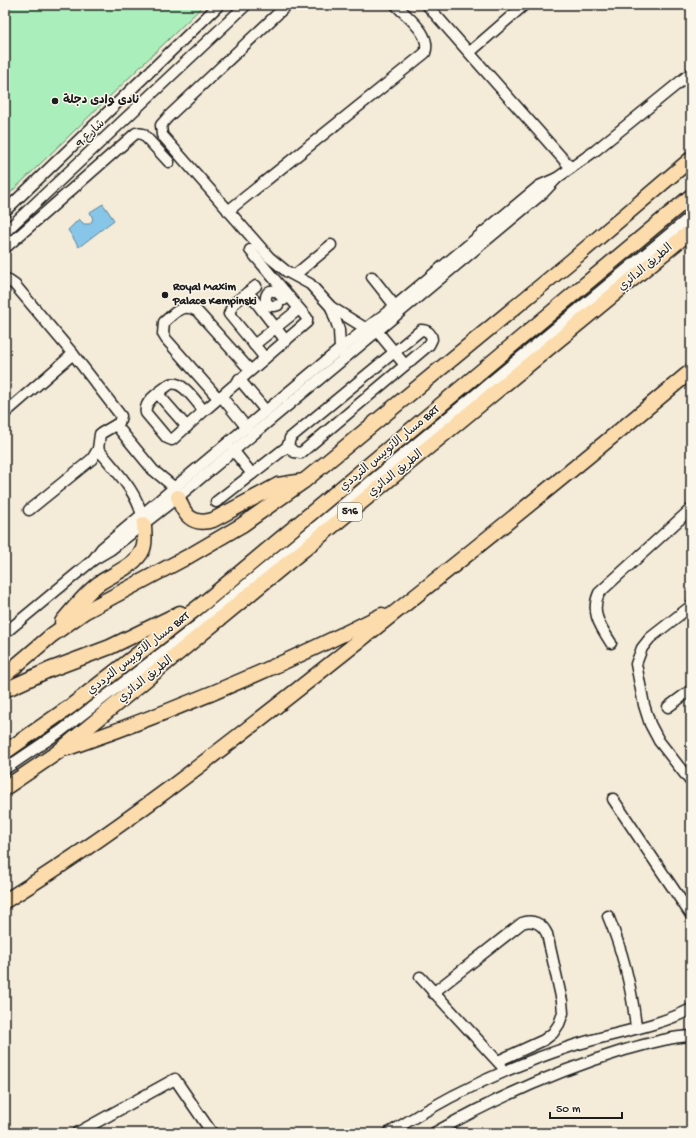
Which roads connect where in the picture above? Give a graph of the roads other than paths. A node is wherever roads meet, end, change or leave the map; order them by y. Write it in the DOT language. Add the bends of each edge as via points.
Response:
graph roads {
  1 [pos="219,5"];
  2 [pos="246,5"];
  3 [pos="287,5"];
  4 [pos="396,5"];
  5 [pos="427,5"];
  6 [pos="524,5"];
  7 [pos="200,24"];
  8 [pos="213,37"];
  9 [pos="470,52"];
  10 [pos="691,73"];
  11 [pos="691,159"];
  12 [pos="169,162"];
  13 [pos="571,168"];
  14 [pos="557,178"];
  15 [pos="691,196"];
  16 [pos="5,211"];
  17 [pos="228,211"];
  18 [pos="691,216"];
  19 [pos="691,231"];
  20 [pos="5,232"];
  21 [pos="331,245"];
  22 [pos="5,248"];
  23 [pos="250,250"];
  24 [pos="295,275"];
  25 [pos="372,277"];
  26 [pos="5,278"];
  27 [pos="278,304"];
  28 [pos="395,306"];
  29 [pos="331,307"];
  30 [pos="296,311"];
  31 [pos="276,328"];
  32 [pos="365,328"];
  33 [pos="377,331"];
  34 [pos="286,341"];
  35 [pos="254,345"];
  36 [pos="394,352"];
  37 [pos="342,353"];
  38 [pos="73,354"];
  39 [pos="265,358"];
  40 [pos="405,366"];
  41 [pos="250,370"];
  42 [pos="691,371"];
  43 [pos="239,379"];
  44 [pos="354,385"];
  45 [pos="158,394"];
  46 [pos="219,397"];
  47 [pos="366,398"];
  48 [pos="327,408"];
  49 [pos="204,411"];
  50 [pos="266,411"];
  51 [pos="5,413"];
  52 [pos="339,421"];
  53 [pos="116,425"];
  54 [pos="187,427"];
  55 [pos="247,428"];
  56 [pos="288,446"];
  57 [pos="98,449"];
  58 [pos="234,450"];
  59 [pos="252,474"];
  60 [pos="304,481"];
  61 [pos="177,493"];
  62 [pos="216,502"];
  63 [pos="691,509"];
  64 [pos="29,510"];
  65 [pos="143,520"];
  66 [pos="206,601"];
  67 [pos="408,602"];
  68 [pos="691,606"];
  69 [pos="5,634"];
  70 [pos="52,635"];
  71 [pos="611,643"];
  72 [pos="5,675"];
  73 [pos="5,690"];
  74 [pos="691,690"];
  75 [pos="668,707"];
  76 [pos="5,752"];
  77 [pos="58,752"];
  78 [pos="5,769"];
  79 [pos="691,782"];
  80 [pos="5,788"];
  81 [pos="613,799"];
  82 [pos="5,901"];
  83 [pos="691,915"];
  84 [pos="608,916"];
  85 [pos="420,977"];
  86 [pos="433,993"];
  87 [pos="691,1009"];
  88 [pos="636,1028"];
  89 [pos="691,1036"];
  90 [pos="498,1061"];
  91 [pos="505,1071"];
  92 [pos="77,1133"];
  93 [pos="212,1133"];
  94 [pos="389,1133"];
  95 [pos="434,1133"];
  1 -- 7 [label="street, شارع 9"];
  2 -- 8 [label="street, شارع 9"];
  3 -- 17 [label="street" via="161,125 162,135"];
  4 -- 17 [label="street" via="424,35 427,47 425,53"];
  5 -- 9 [label="street"];
  6 -- 9 [label="street"];
  7 -- 8 [label="street"];
  7 -- 16 [label="street, شارع 9"];
  8 -- 20 [label="street, شارع 9"];
  9 -- 13 [label="street"];
  10 -- 13 [label="street"];
  11 -- 60 [label="highway"];
  12 -- 22 [label="street" via="142,134 136,133"];
  13 -- 14 [label="street"];
  14 -- 28 [label="street" via="538,186"];
  14 -- 33 [label="street" via="543,193"];
  15 -- 66 [label="highway, الطريق الدائري / 516"];
  17 -- 24 [label="street" via="270,257 286,271"];
  18 -- 78 [label="street, مسار الاتوبيس الترددي BRT" via="195,627 61,731"];
  19 -- 77 [label="highway, الطريق الدائري / 516"];
  21 -- 24 [label="street"];
  23 -- 30 [label="street"];
  24 -- 29 [label="street" via="310,284"];
  25 -- 28 [label="street"];
  26 -- 38 [label="street" via="15,285"];
  27 -- 30 [label="street" via="268,305 265,301 269,292 274,290 279,293"];
  28 -- 32 [label="street"];
  29 -- 32 [label="street"];
  29 -- 37 [label="street" via="339,330"];
  30 -- 31 [label="street"];
  30 -- 34 [label="street" via="307,318 307,322"];
  31 -- 34 [label="street"];
  31 -- 35 [label="street"];
  31 -- 35 [label="street" via="252,289 233,304 229,314"];
  32 -- 37 [label="street"];
  33 -- 36 [label="street"];
  33 -- 37 [label="street"];
  34 -- 39 [label="street"];
  35 -- 39 [label="street"];
  36 -- 40 [label="street"];
  36 -- 40 [label="street" via="421,330 431,335 429,345"];
  36 -- 44 [label="street"];
  37 -- 50 [label="street"];
  37 -- 58 [label="street"];
  38 -- 51 [label="street"];
  38 -- 53 [label="street" via="119,413 121,418"];
  39 -- 41 [label="street"];
  40 -- 47 [label="street"];
  41 -- 43 [label="street"];
  41 -- 46 [label="street" via="192,308 179,309 164,322 162,328 166,339"];
  42 -- 67 [label="highway, 516"];
  43 -- 46 [label="street"];
  43 -- 50 [label="street"];
  44 -- 47 [label="street"];
  44 -- 48 [label="street"];
  45 -- 49 [label="street" via="170,384 178,383"];
  45 -- 54 [label="street"];
  45 -- 54 [label="street" via="148,402 145,409 167,438 174,439"];
  46 -- 49 [label="street"];
  46 -- 55 [label="street"];
  47 -- 52 [label="street"];
  48 -- 52 [label="street"];
  48 -- 56 [label="street" via="290,438"];
  49 -- 54 [label="street"];
  50 -- 55 [label="street"];
  52 -- 56 [label="street" via="301,453 294,452"];
  53 -- 57 [label="street" via="100,434"];
  53 -- 61 [label="street" via="153,470"];
  55 -- 61 [label="street"];
  56 -- 59 [label="street"];
  57 -- 64 [label="street" via="92,459"];
  57 -- 65 [label="street" via="134,494"];
  58 -- 59 [label="street"];
  58 -- 61 [label="street"];
  59 -- 62 [label="street"];
  60 -- 61 [label="highway" via="278,485 204,523 189,518"];
  60 -- 70 [label="highway" via="242,525 84,612"];
  61 -- 65 [label="street"];
  63 -- 71 [label="street" via="599,593 595,604 596,617"];
  65 -- 69 [label="street" via="110,550 93,560"];
  65 -- 70 [label="highway" via="145,540 140,554 130,564 93,588"];
  66 -- 73 [label="highway, 516" via="110,647 48,670"];
  66 -- 76 [label="highway, الطريق الدائري / 516" via="71,706"];
  67 -- 77 [label="highway, 516" via="263,671 165,712"];
  67 -- 82 [label="highway, 516" via="187,777"];
  68 -- 79 [label="street" via="650,638 642,648 636,664 650,724 659,741"];
  70 -- 72 [label="highway"];
  74 -- 75 [label="street"];
  77 -- 80 [label="highway, الطريق الدائري / 516"];
  81 -- 83 [label="street"];
  84 -- 88 [label="street" via="630,982"];
  85 -- 86 [label="street"];
  86 -- 90 [label="street"];
  86 -- 90 [label="street" via="522,924 533,922 543,927 547,934 562,1001 561,1018 549,1037"];
  87 -- 88 [label="street" via="672,1018"];
  88 -- 91 [label="street" via="572,1046"];
  89 -- 95 [label="street" via="642,1045 573,1068 509,1095"];
  90 -- 91 [label="street"];
  91 -- 94 [label="street" via="436,1104"];
  92 -- 93 [label="street" via="175,1079"];
}
